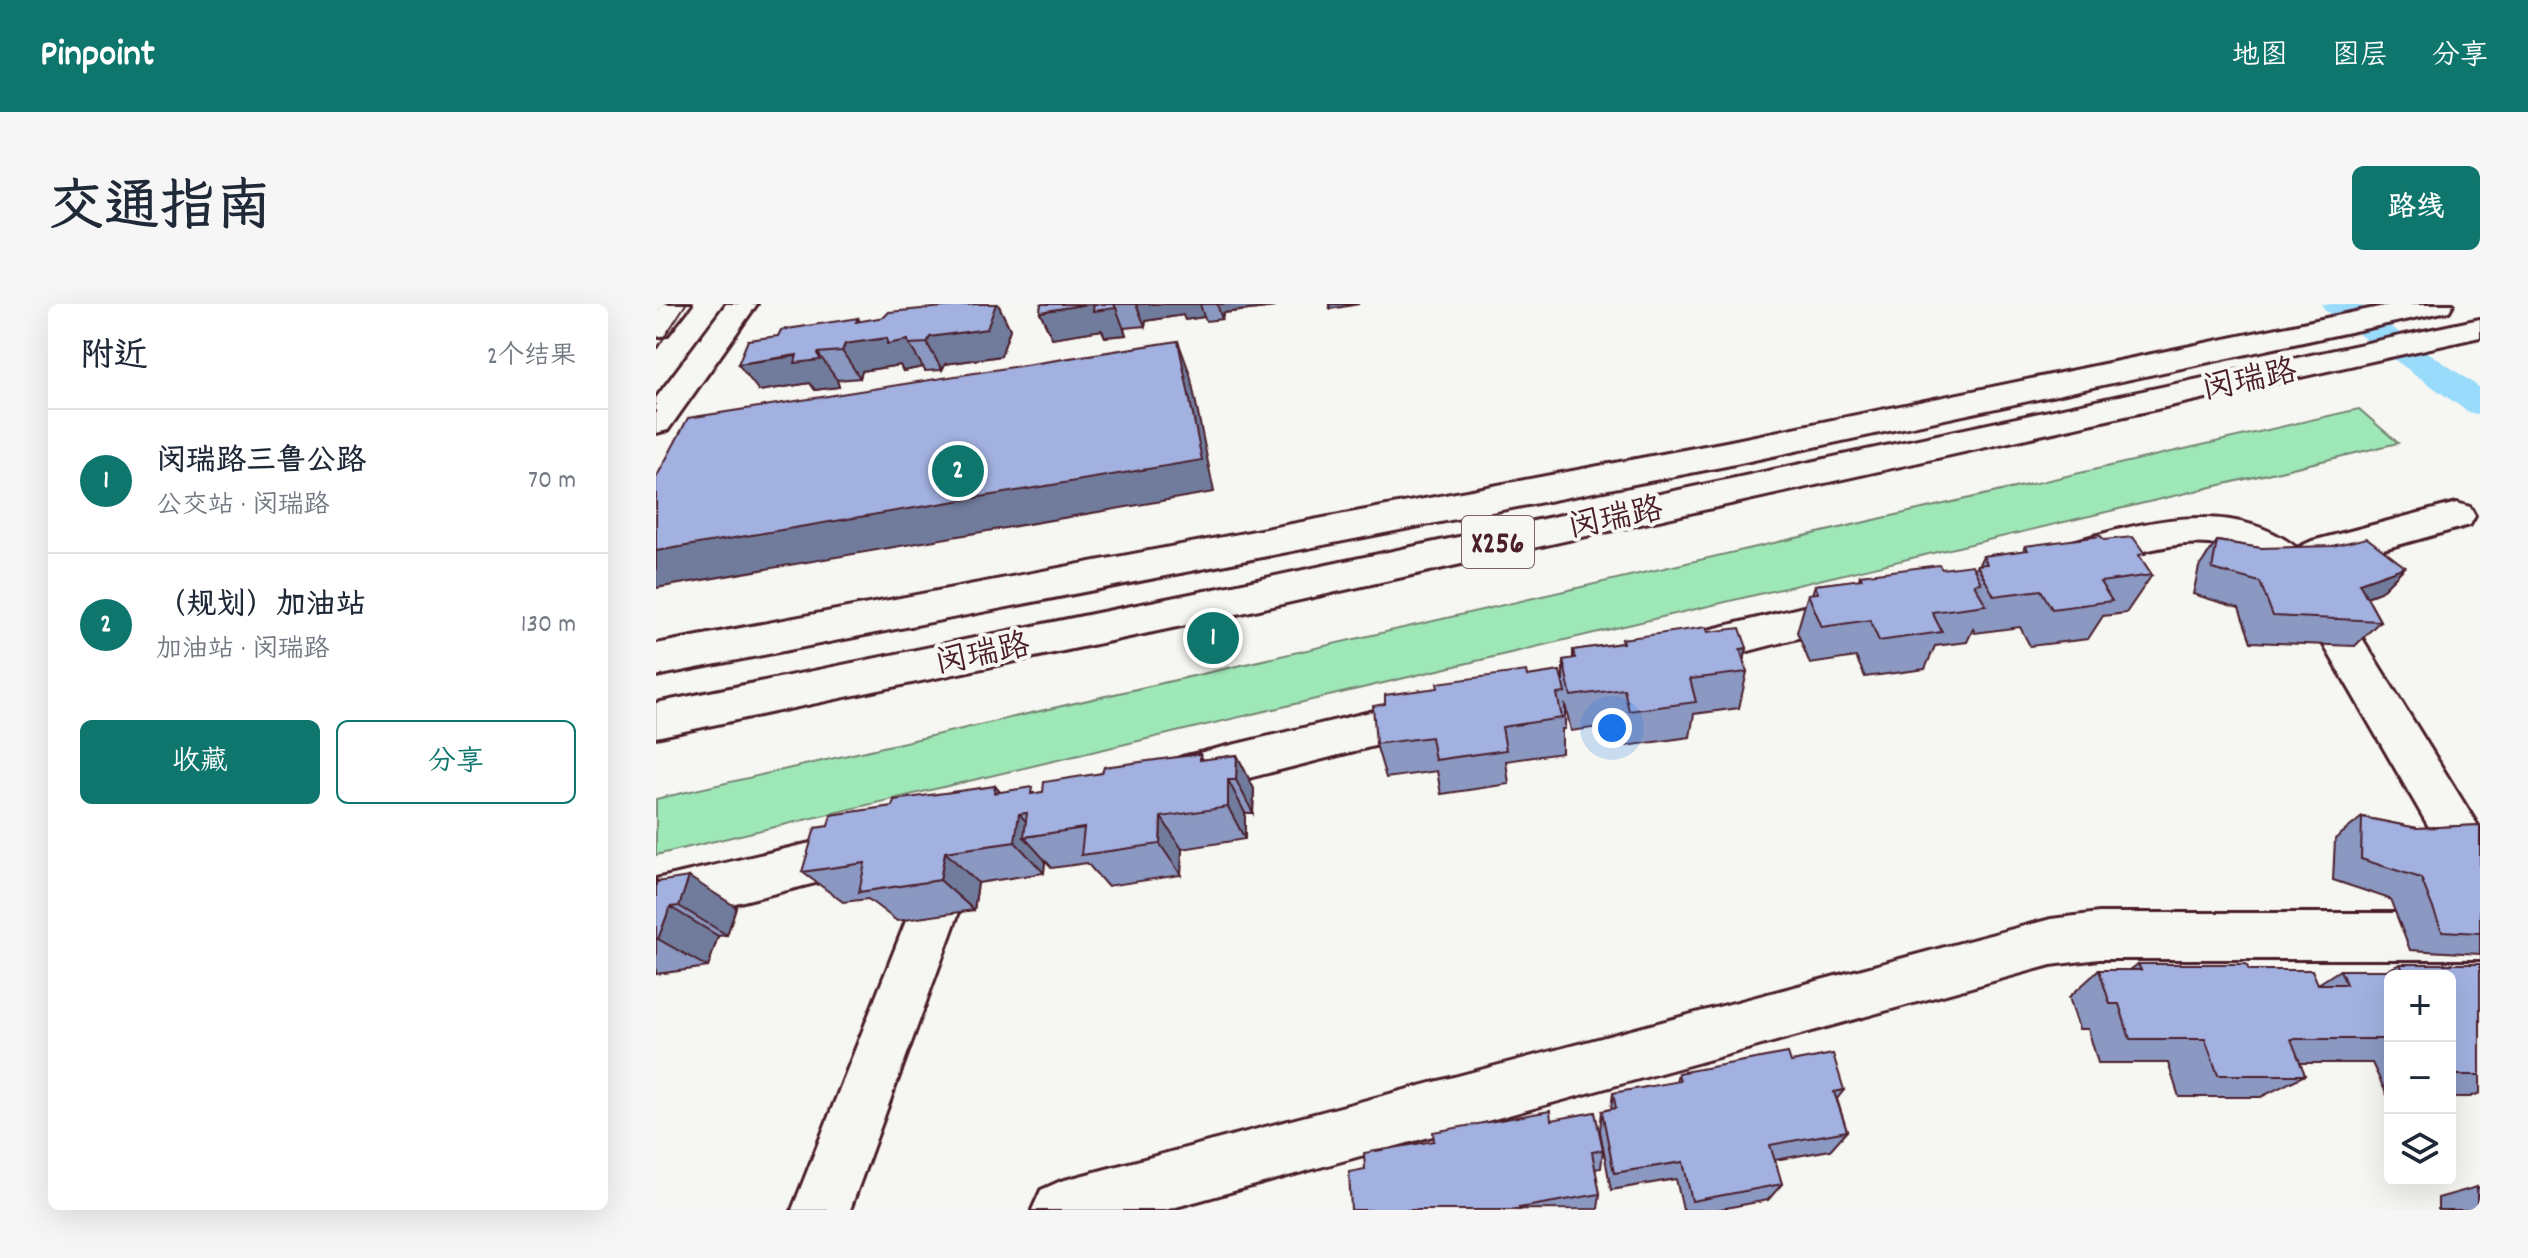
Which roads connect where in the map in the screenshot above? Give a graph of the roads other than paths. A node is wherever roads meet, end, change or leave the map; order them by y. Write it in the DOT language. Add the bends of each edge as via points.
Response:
graph roads {
  1 [pos="676,304"];
  2 [pos="742,304"];
  3 [pos="2427,306"];
  4 [pos="656,328"];
  5 [pos="2468,330"];
  6 [pos="656,422"];
  7 [pos="2457,516"];
  8 [pos="2050,561"];
  9 [pos="2291,561"];
  10 [pos="1896,599"];
  11 [pos="656,660"];
  12 [pos="1650,660"];
  13 [pos="1466,706"];
  14 [pos="656,720"];
  15 [pos="1143,785"];
  16 [pos="2460,802"];
  17 [pos="2480,871"];
  18 [pos="656,901"];
  19 [pos="2480,936"];
  20 [pos="821,1210"];
  21 [pos="1061,1210"];
  1 -- 4 [label="main road"];
  2 -- 6 [label="main road"];
  3 -- 11 [label="main road, 闵瑞路 / X256" via="1726,454"];
  5 -- 14 [label="main road, 闵瑞路 / X256"];
  7 -- 9 [label="main road"];
  8 -- 9 [label="main road" via="2195,528 2246,538"];
  9 -- 16 [label="main road"];
  10 -- 12 [label="main road"];
  13 -- 15 [label="main road"];
  16 -- 17 [label="main road"];
  18 -- 20 [label="main road" via="904,842 975,835 950,866"];
  19 -- 21 [label="main road" via="2099,936 2051,942"];
}
